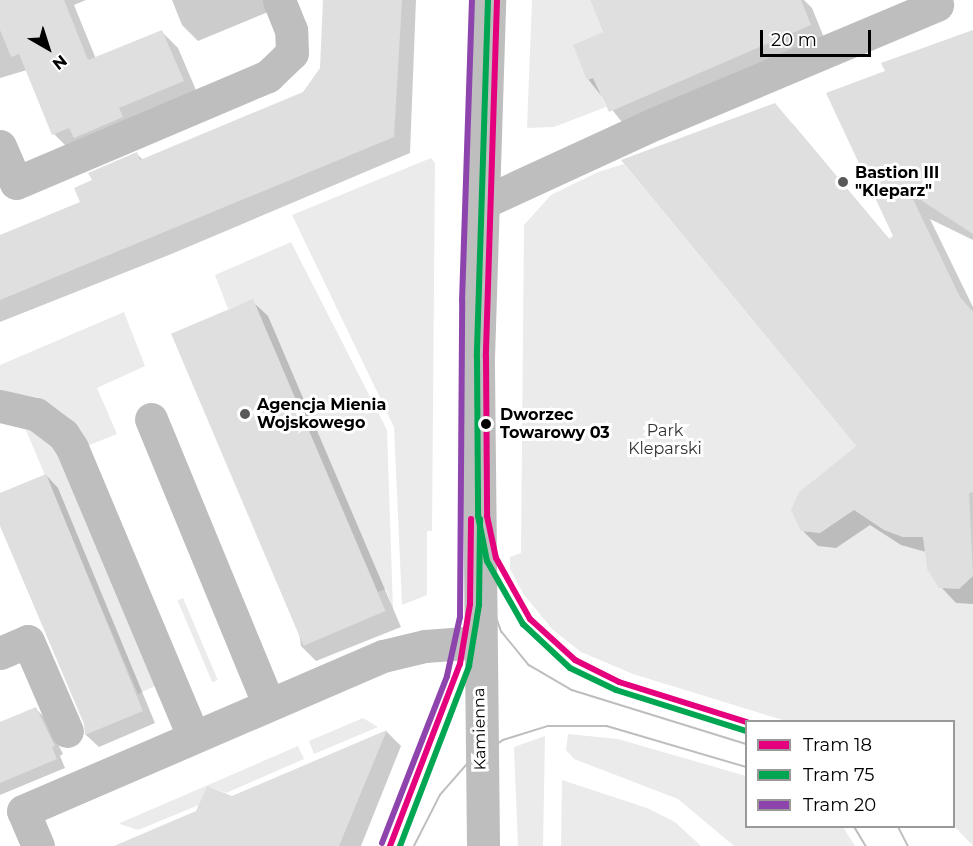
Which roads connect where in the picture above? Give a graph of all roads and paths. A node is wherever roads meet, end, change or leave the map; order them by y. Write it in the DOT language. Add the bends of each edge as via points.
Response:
graph roads {
  1 [pos="279,0"];
  2 [pos="489,0"];
  3 [pos="937,5"];
  4 [pos="0,146"];
  5 [pos="482,203"];
  6 [pos="0,406"];
  7 [pos="151,419"];
  8 [pos="478,642"];
  9 [pos="0,653"];
  10 [pos="268,703"];
  11 [pos="67,731"];
  12 [pos="193,736"];
  13 [pos="11,816"];
  14 [pos="38,846"];
  15 [pos="483,846"];
  1 -- 4 [label="street" via="291,30 292,53 268,76 15,183"];
  2 -- 5 [label="street, Kamienna"];
  3 -- 5 [label="street" via="666,119"];
  5 -- 8 [label="street, Kamienna"];
  6 -- 12 [label="street" via="36,414 63,434 72,448"];
  7 -- 10 [label="street"];
  8 -- 10 [label="street" via="404,650"];
  8 -- 15 [label="street, Kamienna"];
  9 -- 11 [label="street" via="28,641"];
  10 -- 12 [label="street"];
  12 -- 13 [label="street"];
  13 -- 14 [label="street"];
}
